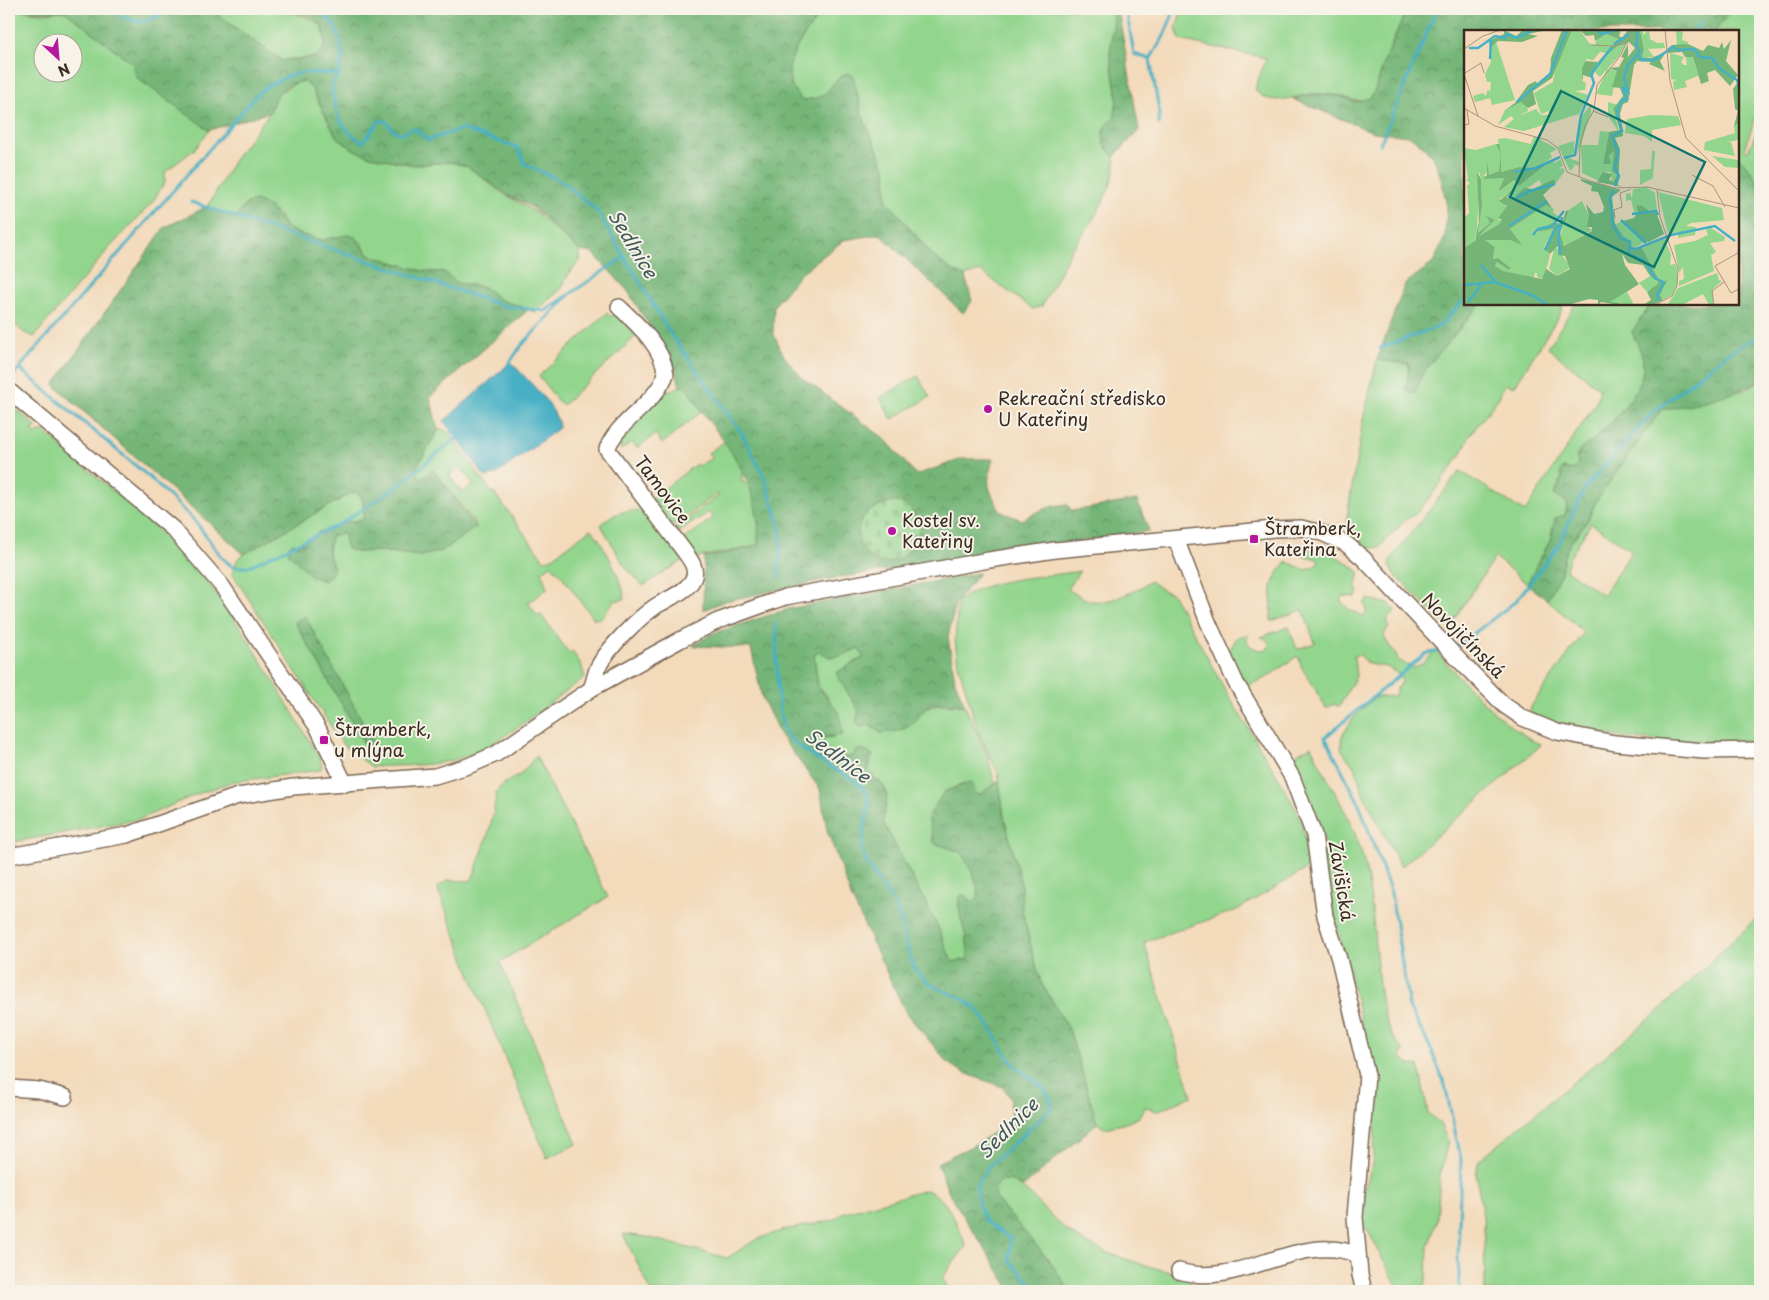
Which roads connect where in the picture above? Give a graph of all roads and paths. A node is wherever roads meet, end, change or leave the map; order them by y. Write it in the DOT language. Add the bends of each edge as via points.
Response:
graph roads {
  1 [pos="618,307"];
  2 [pos="9,391"];
  3 [pos="1176,539"];
  4 [pos="591,689"];
  5 [pos="1760,750"];
  6 [pos="345,784"];
  7 [pos="9,856"];
  8 [pos="9,1088"];
  9 [pos="66,1097"];
  10 [pos="1358,1255"];
  11 [pos="1179,1271"];
  12 [pos="1364,1291"];
  1 -- 4 [label="street, Tamovice" via="635,322 660,354 666,374 654,394 616,432 607,449 684,551 695,573 686,588 654,607 622,636 598,667"];
  2 -- 6 [label="street" via="173,529 222,586 318,728"];
  3 -- 4 [label="street, Novojičínská" via="1055,550 778,599 718,621"];
  3 -- 5 [label="street, Novojičínská" via="1290,528 1322,533 1355,551 1498,699 1523,718 1557,732 1615,743 1704,751"];
  3 -- 10 [label="street, Závišická" via="1236,683 1292,777 1314,835 1325,916 1340,959 1367,1075 1355,1217"];
  4 -- 6 [label="street, Novojičínská" via="512,744 468,766 434,776"];
  6 -- 7 [label="street, Novojičínská" via="294,787 238,796 127,835"];
  8 -- 9 [label="street" via="39,1090"];
  10 -- 11 [label="street" via="1321,1248 1221,1275 1195,1276"];
  10 -- 12 [label="street, Závišická"];
}
